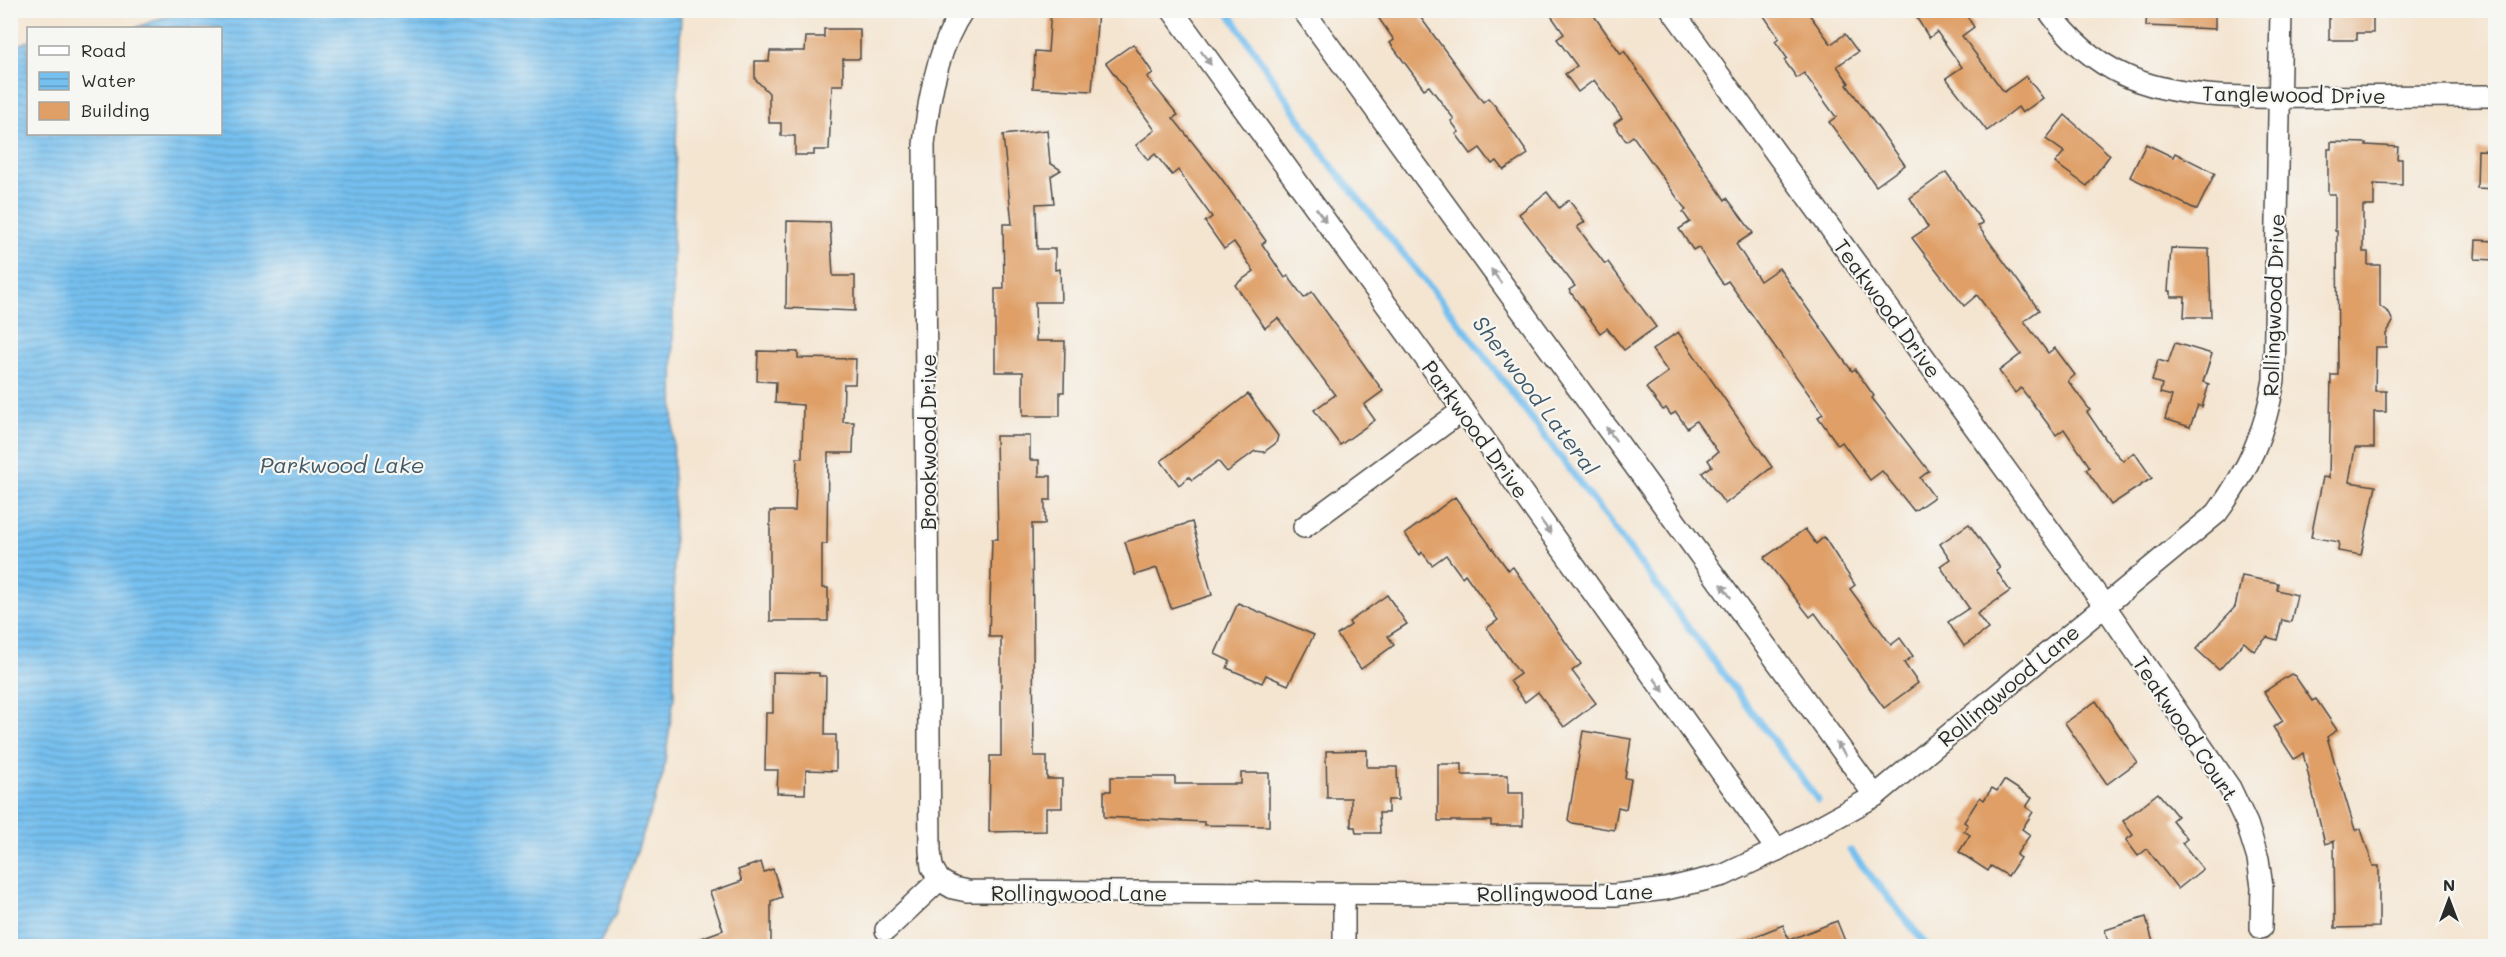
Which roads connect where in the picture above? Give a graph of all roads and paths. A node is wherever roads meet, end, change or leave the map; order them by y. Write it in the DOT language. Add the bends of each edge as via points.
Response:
graph roads {
  1 [pos="963,10"];
  2 [pos="1172,10"];
  3 [pos="1303,10"];
  4 [pos="1672,10"];
  5 [pos="2048,10"];
  6 [pos="2280,10"];
  7 [pos="2496,96"];
  8 [pos="2279,97"];
  9 [pos="1463,410"];
  10 [pos="1304,527"];
  11 [pos="2104,605"];
  12 [pos="1875,796"];
  13 [pos="1777,850"];
  14 [pos="939,880"];
  15 [pos="1344,893"];
  16 [pos="2261,928"];
  17 [pos="886,930"];
  18 [pos="1344,946"];
  1 -- 14 [label="street, Brookwood Drive" via="950,29 942,55 924,145 930,851"];
  2 -- 9 [label="street, Parkwood Drive, one-way"];
  12 -- 3 [label="street, one-way"];
  4 -- 11 [label="street, Teakwood Drive"];
  5 -- 8 [label="street, Tanglewood Drive" via="2068,36 2124,76 2197,93"];
  6 -- 8 [label="street, Rollingwood Drive"];
  7 -- 8 [label="street, Tanglewood Drive"];
  8 -- 11 [label="street, Rollingwood Drive" via="2274,380 2265,423 2244,472 2217,513"];
  9 -- 10 [label="street"];
  9 -- 13 [label="street, Parkwood Drive, one-way"];
  11 -- 12 [label="street, Rollingwood Lane"];
  11 -- 16 [label="street, Teakwood Court" via="2230,788 2258,859"];
  12 -- 13 [label="street, Rollingwood Lane"];
  13 -- 15 [label="street, Rollingwood Lane" via="1724,875 1666,889 1616,895"];
  14 -- 15 [label="street, Rollingwood Lane" via="967,891"];
  14 -- 17 [label="street"];
  15 -- 18 [label="street"];
}
